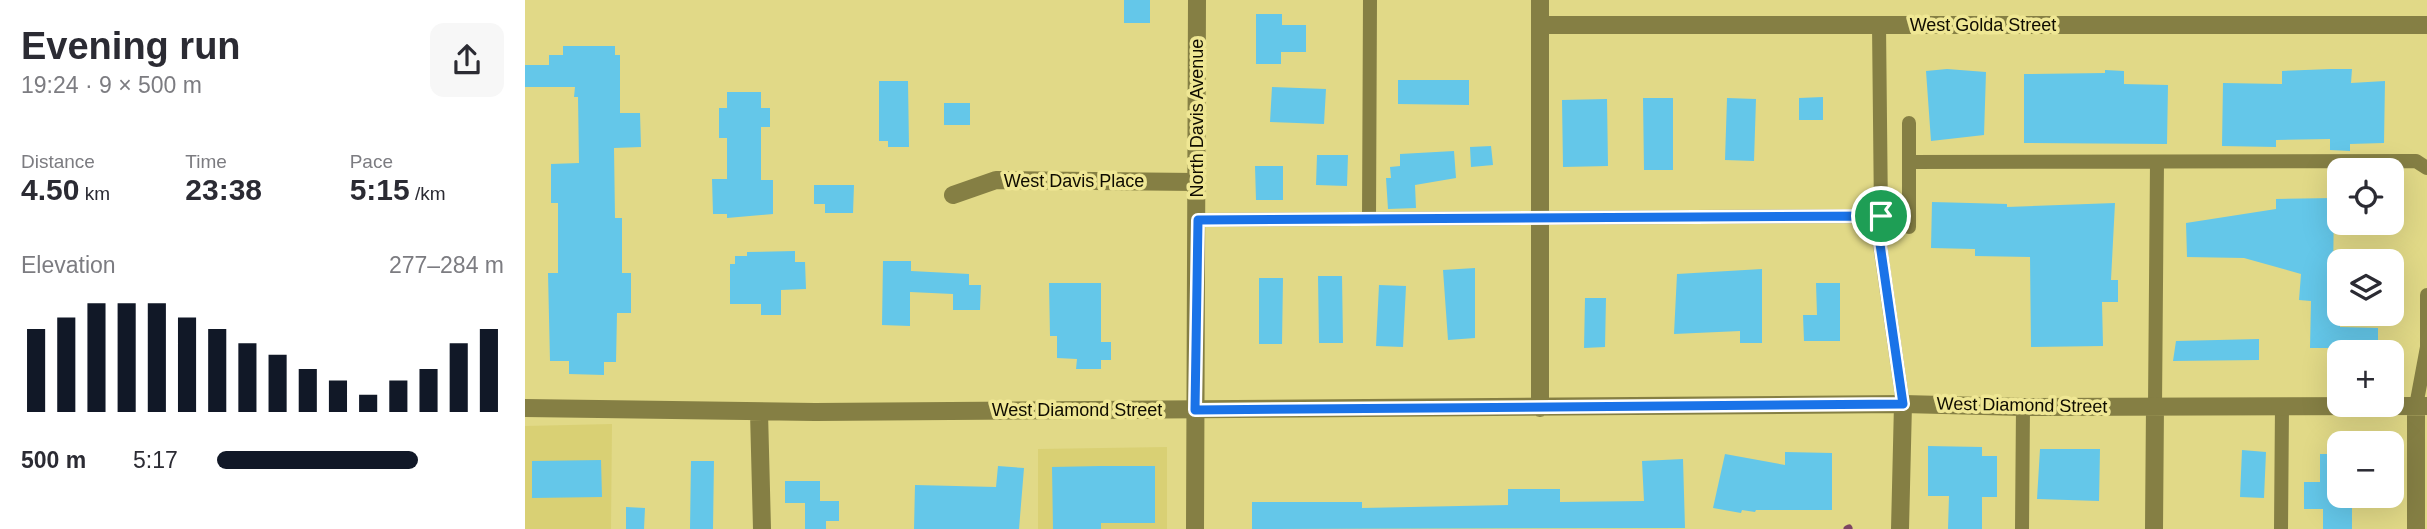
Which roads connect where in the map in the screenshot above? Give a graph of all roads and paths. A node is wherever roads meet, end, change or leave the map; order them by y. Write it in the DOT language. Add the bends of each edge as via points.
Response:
graph roads {
  1 [pos="1197,0"];
  2 [pos="1370,0"];
  3 [pos="1539,0"];
  4 [pos="1540,25"];
  5 [pos="1879,25"];
  6 [pos="2427,25"];
  7 [pos="1909,123"];
  8 [pos="1909,162"];
  9 [pos="2157,162"];
  10 [pos="2427,168"];
  11 [pos="1197,182"];
  12 [pos="953,195"];
  13 [pos="1881,216"];
  14 [pos="1369,219"];
  15 [pos="1540,219"];
  16 [pos="1198,220"];
  17 [pos="1909,227"];
  18 [pos="2427,295"];
  19 [pos="1903,404"];
  20 [pos="2155,406"];
  21 [pos="2282,406"];
  22 [pos="2421,406"];
  23 [pos="2023,407"];
  24 [pos="525,408"];
  25 [pos="1540,408"];
  26 [pos="1195,410"];
  27 [pos="759,411"];
  28 [pos="762,529"];
  29 [pos="1195,529"];
  30 [pos="1900,529"];
  31 [pos="2022,529"];
  32 [pos="2154,529"];
  33 [pos="2281,529"];
  34 [pos="2416,529"];
  1 -- 11 [label="street, North Davis Avenue"];
  2 -- 14 [label="lane"];
  3 -- 4 [label="street"];
  4 -- 5 [label="street, West Golda Street"];
  4 -- 15 [label="street"];
  5 -- 6 [label="street, West Golda Street"];
  5 -- 13 [label="lane"];
  7 -- 8 [label="lane"];
  8 -- 9 [label="lane"];
  8 -- 17 [label="lane"];
  9 -- 10 [label="lane" via="2416,161"];
  9 -- 20 [label="lane"];
  11 -- 12 [label="street, West Davis Place" via="996,180"];
  11 -- 16 [label="street, North Davis Avenue"];
  13 -- 15 [label="lane"];
  13 -- 19 [label="lane" via="1879,237"];
  14 -- 15 [label="lane"];
  14 -- 16 [label="lane"];
  15 -- 25 [label="street"];
  16 -- 26 [label="street, North Davis Avenue"];
  18 -- 22 [label="lane"];
  19 -- 23 [label="street, West Diamond Street"];
  19 -- 25 [label="street, West Diamond Street"];
  19 -- 30 [label="street"];
  20 -- 21 [label="street, West Diamond Street"];
  20 -- 23 [label="street, West Diamond Street"];
  20 -- 32 [label="street"];
  21 -- 22 [label="street, West Diamond Street"];
  21 -- 33 [label="lane"];
  22 -- 34 [label="street"];
  23 -- 31 [label="lane"];
  24 -- 27 [label="street, West Diamond Street"];
  25 -- 26 [label="street, West Diamond Street"];
  26 -- 27 [label="street, West Diamond Street"];
  26 -- 29 [label="street, North Davis Avenue"];
  27 -- 28 [label="street"];
}
